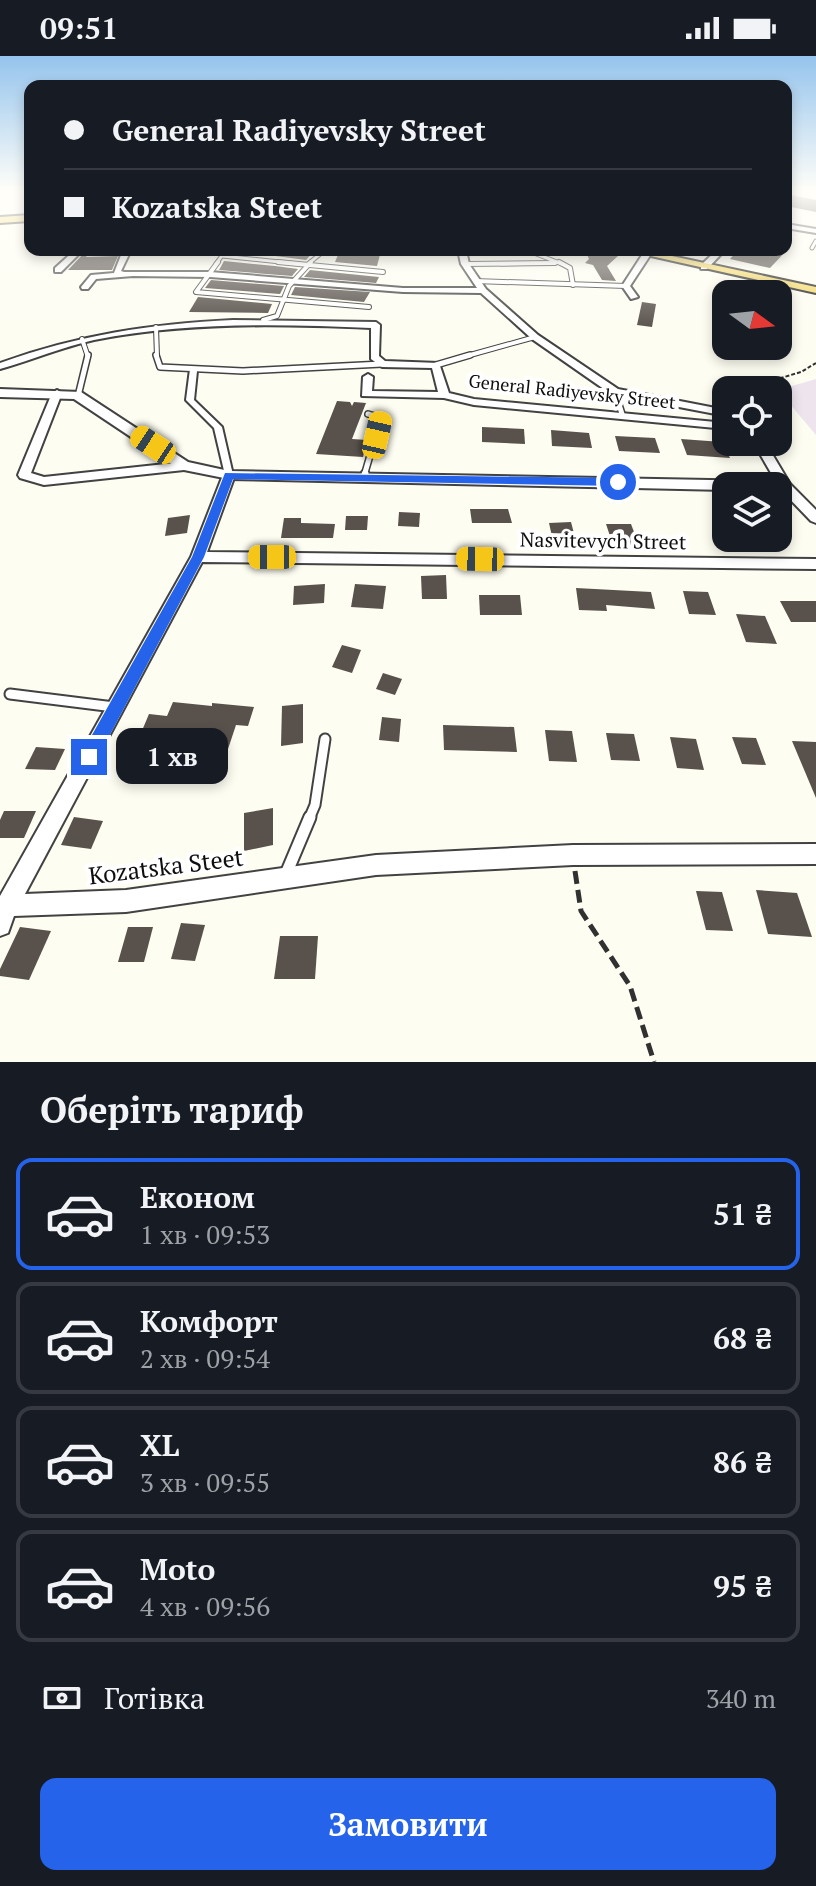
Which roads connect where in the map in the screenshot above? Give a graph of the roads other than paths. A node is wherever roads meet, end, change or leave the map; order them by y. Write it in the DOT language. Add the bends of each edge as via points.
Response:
graph roads {
  1 [pos="816,241"];
  2 [pos="812,248"];
  3 [pos="73,256"];
  4 [pos="124,256"];
  5 [pos="222,256"];
  6 [pos="251,256"];
  7 [pos="316,256"];
  8 [pos="465,256"];
  9 [pos="539,256"];
  10 [pos="646,256"];
  11 [pos="656,256"];
  12 [pos="715,256"];
  13 [pos="306,262"];
  14 [pos="561,263"];
  15 [pos="466,264"];
  16 [pos="704,267"];
  17 [pos="58,270"];
  18 [pos="383,272"];
  19 [pos="121,274"];
  20 [pos="208,275"];
  21 [pos="294,280"];
  22 [pos="475,281"];
  23 [pos="573,285"];
  24 [pos="626,286"];
  25 [pos="85,287"];
  26 [pos="816,290"];
  27 [pos="483,291"];
  28 [pos="634,297"];
  29 [pos="280,299"];
  30 [pos="369,307"];
  31 [pos="263,320"];
  32 [pos="156,327"];
  33 [pos="535,337"];
  34 [pos="82,339"];
  35 [pos="382,364"];
  36 [pos="436,365"];
  37 [pos="0,366"];
  38 [pos="193,371"];
  39 [pos="368,377"];
  40 [pos="615,392"];
  41 [pos="0,393"];
  42 [pos="57,393"];
  43 [pos="444,395"];
  44 [pos="78,396"];
  45 [pos="712,410"];
  46 [pos="368,414"];
  47 [pos="622,414"];
  48 [pos="712,424"];
  49 [pos="184,466"];
  50 [pos="229,475"];
  51 [pos="364,478"];
  52 [pos="712,485"];
  53 [pos="792,495"];
  54 [pos="816,518"];
  55 [pos="198,557"];
  56 [pos="816,564"];
  57 [pos="10,694"];
  58 [pos="116,707"];
  59 [pos="325,739"];
  60 [pos="816,854"];
  61 [pos="284,879"];
  62 [pos="2,913"];
  1 -- 2 [label="lane"];
  3 -- 17 [label="street"];
  4 -- 19 [label="street" via="117,272"];
  5 -- 20 [label="lane"];
  6 -- 13 [label="lane"];
  7 -- 13 [label="lane"];
  8 -- 15 [label="street"];
  9 -- 14 [label="lane"];
  10 -- 24 [label="street"];
  11 -- 16 [label="main road"];
  12 -- 16 [label="street"];
  13 -- 18 [label="lane"];
  13 -- 21 [label="lane"];
  14 -- 15 [label="lane"];
  14 -- 23 [label="lane" via="570,268"];
  15 -- 22 [label="street"];
  16 -- 26 [label="main road"];
  19 -- 20 [label="street"];
  19 -- 25 [label="street" via="94,277"];
  20 -- 21 [label="street"];
  20 -- 29 [label="lane" via="196,292"];
  21 -- 27 [label="street"];
  21 -- 29 [label="lane"];
  22 -- 23 [label="lane"];
  22 -- 27 [label="street"];
  23 -- 24 [label="lane"];
  24 -- 28 [label="street"];
  27 -- 33 [label="street"];
  29 -- 30 [label="lane"];
  29 -- 31 [label="lane" via="277,316"];
  31 -- 32 [label="street"];
  31 -- 35 [label="street" via="376,325 374,357"];
  32 -- 34 [label="street"];
  32 -- 38 [label="lane" via="160,367"];
  33 -- 36 [label="lane"];
  33 -- 40 [label="street"];
  34 -- 37 [label="street"];
  34 -- 44 [label="lane" via="89,359"];
  35 -- 36 [label="street"];
  35 -- 38 [label="lane"];
  36 -- 43 [label="street, General Radiyevsky Street"];
  38 -- 50 [label="street" via="190,400 218,427"];
  39 -- 43 [label="street" via="366,394"];
  40 -- 45 [label="street"];
  40 -- 47 [label="lane"];
  41 -- 42 [label="street"];
  42 -- 44 [label="street"];
  42 -- 49 [label="street" via="24,475 44,481"];
  43 -- 47 [label="street, General Radiyevsky Street"];
  44 -- 49 [label="street"];
  46 -- 51 [label="lane" via="381,418"];
  47 -- 48 [label="street, General Radiyevsky Street"];
  49 -- 50 [label="street"];
  50 -- 51 [label="street"];
  50 -- 55 [label="street, Kozatska Steet"];
  51 -- 52 [label="street"];
  53 -- 54 [label="street"];
  55 -- 56 [label="street, Nasvitevych Street"];
  55 -- 58 [label="street, Kozatska Steet"];
  57 -- 58 [label="lane"];
  58 -- 62 [label="street, Kozatska Steet"];
  59 -- 61 [label="lane" via="315,805"];
  60 -- 61 [label="street, Kozatska Steet" via="573,855 376,865"];
  61 -- 62 [label="street, Kozatska Steet"];
}
